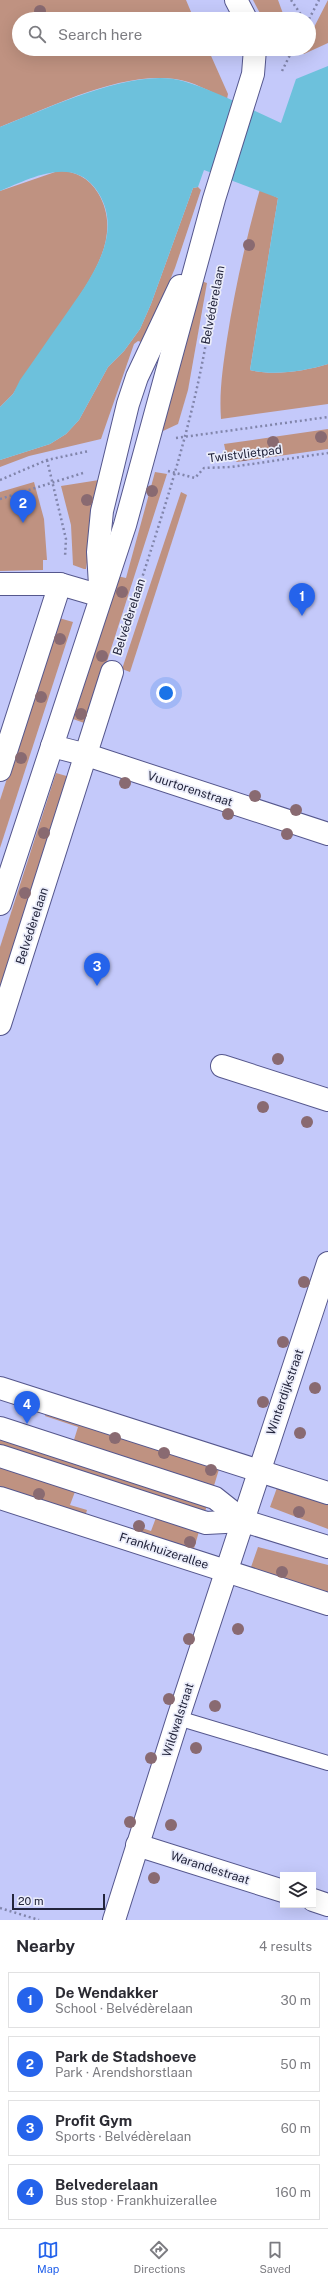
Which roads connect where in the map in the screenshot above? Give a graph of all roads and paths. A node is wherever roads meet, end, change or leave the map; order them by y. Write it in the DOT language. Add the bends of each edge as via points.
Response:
graph roads {
  1 [pos="236,0"];
  2 [pos="291,0"];
  3 [pos="319,0"];
  4 [pos="242,12"];
  5 [pos="299,12"];
  6 [pos="313,12"];
  7 [pos="254,56"];
  8 [pos="290,56"];
  9 [pos="281,73"];
  10 [pos="214,199"];
  11 [pos="207,334"];
  12 [pos="328,418"];
  13 [pos="186,437"];
  14 [pos="148,440"];
  15 [pos="118,445"];
  16 [pos="328,453"];
  17 [pos="47,460"];
  18 [pos="142,465"];
  19 [pos="112,467"];
  20 [pos="175,473"];
  21 [pos="0,480"];
  22 [pos="52,482"];
  23 [pos="0,499"];
  24 [pos="0,584"];
  25 [pos="60,584"];
  26 [pos="101,596"];
  27 [pos="112,672"];
  28 [pos="52,746"];
  29 [pos="87,755"];
  30 [pos="0,770"];
  31 [pos="328,834"];
  32 [pos="0,904"];
  33 [pos="0,1024"];
  34 [pos="222,1066"];
  35 [pos="328,1100"];
  36 [pos="328,1263"];
  37 [pos="324,1288"];
  38 [pos="0,1388"];
  39 [pos="0,1428"];
  40 [pos="0,1456"];
  41 [pos="259,1471"];
  42 [pos="328,1492"];
  43 [pos="0,1498"];
  44 [pos="244,1521"];
  45 [pos="328,1547"];
  46 [pos="226,1572"];
  47 [pos="328,1604"];
  48 [pos="178,1718"];
  49 [pos="328,1763"];
  50 [pos="137,1845"];
  51 [pos="280,1890"];
  52 [pos="316,1901"];
  53 [pos="328,1905"];
  54 [pos="0,1908"];
  55 [pos="39,1920"];
  56 [pos="114,1920"];
  1 -- 4 [label="street"];
  2 -- 5 [label="path"];
  3 -- 6 [label="path"];
  7 -- 10 [label="street, Belvédèrelaan" via="253,74"];
  8 -- 9 [label="path"];
  10 -- 14 [label="street, Belvédèrelaan"];
  10 -- 15 [label="street, Belvédèrelaan" via="186,274 137,377"];
  11 -- 13 [label="path, Belvédèrelaan" via="202,369"];
  12 -- 13 [label="path, Twistvlietpad"];
  13 -- 14 [label="path, Twistvlietpad"];
  13 -- 20 [label="path, Belvédèrelaan"];
  14 -- 18 [label="street, Belvédèrelaan"];
  15 -- 17 [label="path"];
  15 -- 19 [label="street, Belvédèrelaan"];
  16 -- 20 [label="path, Twistvlietpad" via="231,467 204,468 195,478"];
  17 -- 21 [label="path"];
  17 -- 22 [label="path"];
  18 -- 20 [label="path, Twistvlietpad"];
  18 -- 26 [label="street, Belvédèrelaan"];
  19 -- 22 [label="path"];
  19 -- 26 [label="street, Belvédèrelaan" via="99,530"];
  20 -- 27 [label="path, Belvédèrelaan"];
  22 -- 23 [label="path"];
  22 -- 25 [label="path" via="66,539"];
  24 -- 25 [label="street"];
  25 -- 26 [label="street"];
  25 -- 30 [label="street"];
  26 -- 28 [label="street, Belvédèrelaan"];
  27 -- 29 [label="street, Belvédèrelaan"];
  28 -- 29 [label="street, Vuurtorenstraat"];
  28 -- 32 [label="street, Belvédèrelaan"];
  29 -- 31 [label="street, Vuurtorenstraat"];
  29 -- 33 [label="street, Belvédèrelaan"];
  34 -- 35 [label="street"];
  36 -- 37 [label="street, Winterdijkstraat"];
  37 -- 41 [label="street, Winterdijkstraat"];
  38 -- 41 [label="street"];
  39 -- 44 [label="street" via="215,1498"];
  40 -- 44 [label="street" via="206,1523"];
  41 -- 42 [label="street"];
  41 -- 44 [label="street, Winterdijkstraat"];
  43 -- 46 [label="street, Frankhuizerallee"];
  44 -- 45 [label="street"];
  44 -- 46 [label="street, Wildwalstraat"];
  46 -- 47 [label="street, Frankhuizerallee"];
  46 -- 48 [label="street, Wildwalstraat"];
  48 -- 49 [label="lane"];
  48 -- 50 [label="street, Wildwalstraat"];
  50 -- 51 [label="street, Warandestraat"];
  50 -- 56 [label="street, Wildwalstraat"];
  52 -- 53 [label="street"];
  54 -- 55 [label="path"];
}
